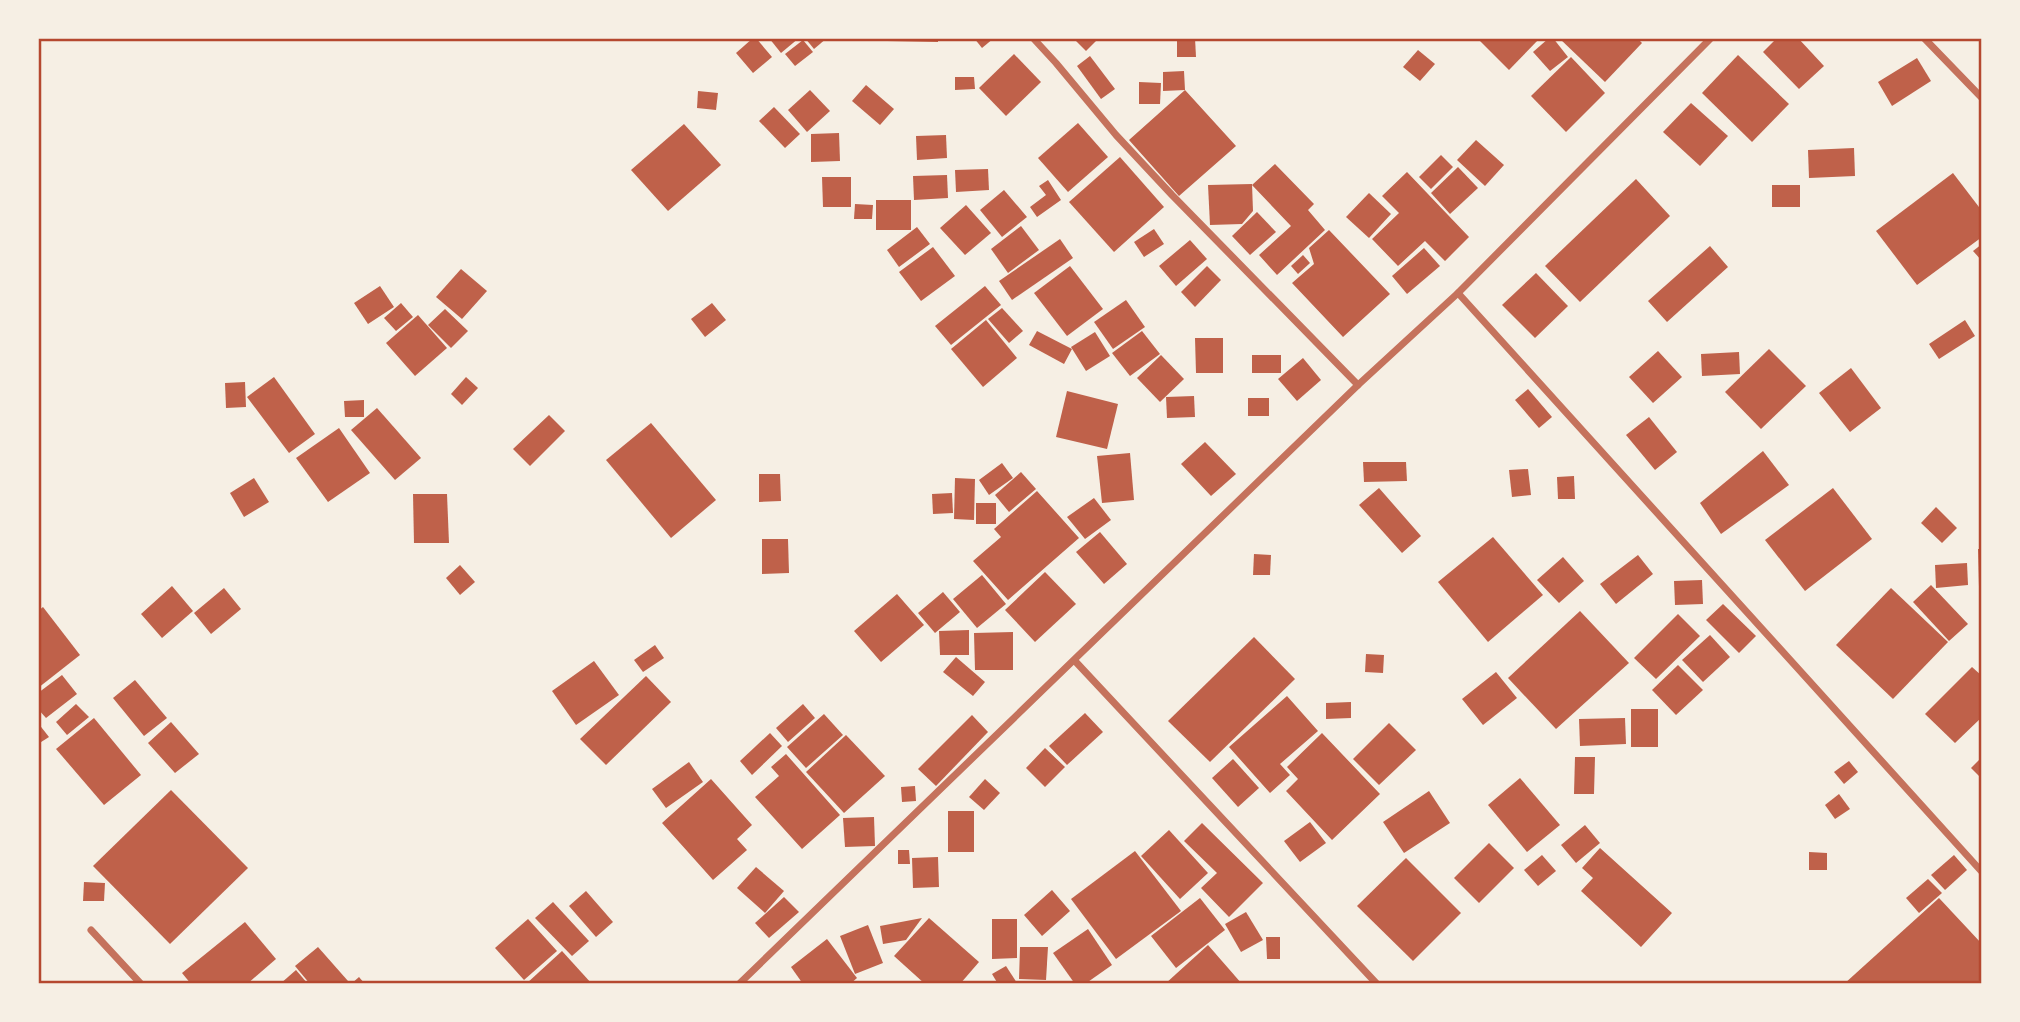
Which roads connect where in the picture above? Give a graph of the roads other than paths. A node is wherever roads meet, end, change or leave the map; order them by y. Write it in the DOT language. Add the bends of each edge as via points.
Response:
graph roads {
  1 [pos="1033,38"];
  2 [pos="1711,38"];
  3 [pos="1924,38"];
  4 [pos="1982,98"];
  5 [pos="1458,293"];
  6 [pos="1358,386"];
  7 [pos="1075,661"];
  8 [pos="1982,872"];
  9 [pos="92,930"];
  10 [pos="141,984"];
  11 [pos="739,984"];
  12 [pos="1377,984"];
  1 -- 6 [label="street" via="1116,135"];
  2 -- 5 [label="street"];
  3 -- 4 [label="street"];
  5 -- 6 [label="street"];
  5 -- 8 [label="street"];
  6 -- 7 [label="street"];
  7 -- 11 [label="street"];
  7 -- 12 [label="street"];
  9 -- 10 [label="street"];
}
